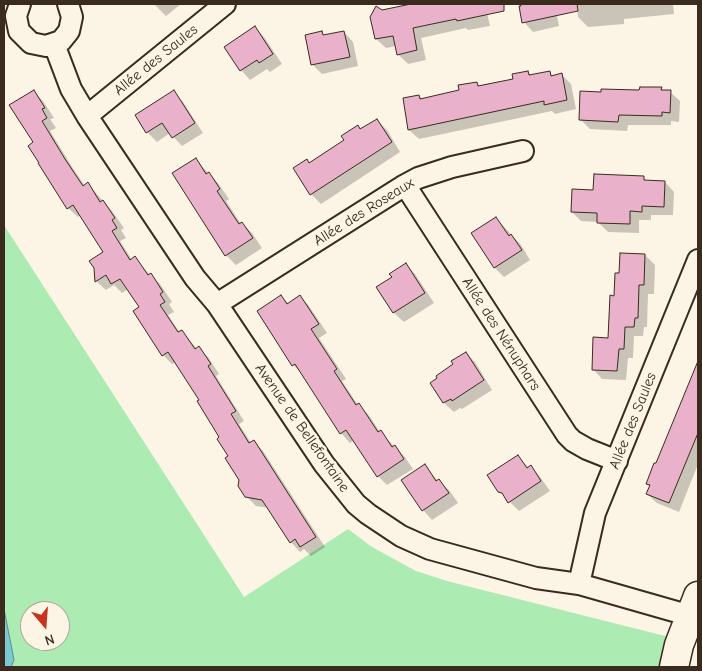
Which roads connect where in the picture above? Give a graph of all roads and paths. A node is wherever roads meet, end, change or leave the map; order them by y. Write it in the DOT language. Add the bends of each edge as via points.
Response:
graph roads {
  1 [pos="68,4"];
  2 [pos="225,4"];
  3 [pos="14,7"];
  4 [pos="54,44"];
  5 [pos="87,116"];
  6 [pos="523,151"];
  7 [pos="405,185"];
  8 [pos="698,260"];
  9 [pos="217,304"];
  10 [pos="617,460"];
  11 [pos="579,584"];
  12 [pos="696,616"];
  13 [pos="674,667"];
  14 [pos="688,667"];
  1 -- 4 [label="street" via="72,12 71,26 64,38"];
  2 -- 5 [label="street, Allée des Saules"];
  3 -- 4 [label="street" via="18,28 27,41 38,46"];
  4 -- 5 [label="street, Avenue de Bellefontaine" via="71,89"];
  5 -- 9 [label="street, Avenue de Bellefontaine" via="195,278"];
  6 -- 7 [label="street, Allée des Roseaux" via="446,169"];
  7 -- 9 [label="street, Allée des Roseaux"];
  7 -- 10 [label="street, Allée des Nénuphars" via="567,435 587,449"];
  8 -- 10 [label="street, Allée des Saules"];
  9 -- 11 [label="street, Avenue de Bellefontaine" via="333,476 368,514 401,536 446,554 536,578"];
  10 -- 11 [label="street, Allée des Saules" via="595,513"];
  11 -- 12 [label="street, Avenue de Bellefontaine"];
  12 -- 13 [label="street" via="679,645"];
  12 -- 14 [label="street"];
}
